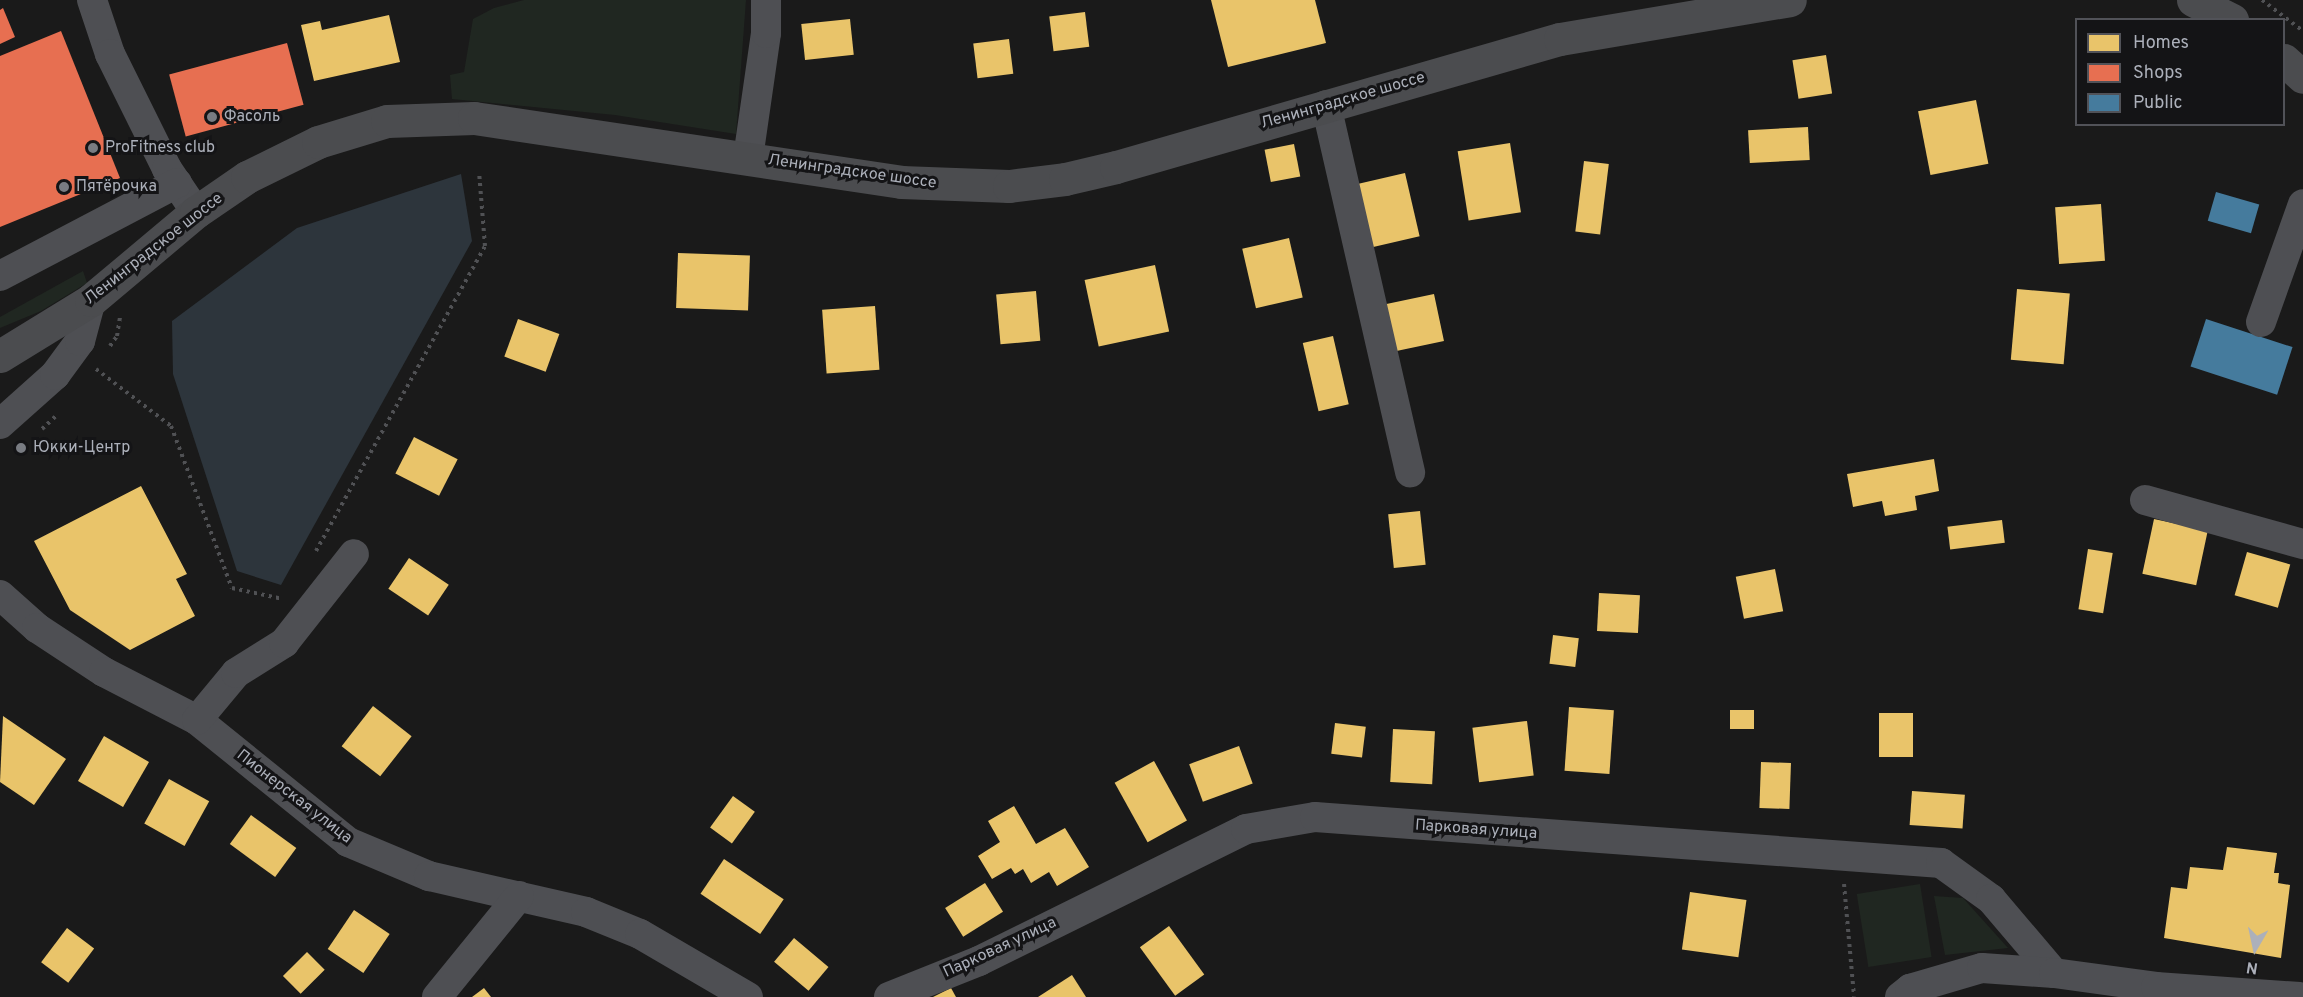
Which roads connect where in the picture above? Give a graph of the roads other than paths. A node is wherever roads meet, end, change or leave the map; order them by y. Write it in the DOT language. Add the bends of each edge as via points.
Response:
graph roads {
  1 [pos="92,0"];
  2 [pos="766,0"];
  3 [pos="1790,0"];
  4 [pos="2193,0"];
  5 [pos="2228,18"];
  6 [pos="2285,62"];
  7 [pos="2303,77"];
  8 [pos="1326,105"];
  9 [pos="748,158"];
  10 [pos="177,183"];
  11 [pos="2303,204"];
  12 [pos="196,212"];
  13 [pos="0,276"];
  14 [pos="91,300"];
  15 [pos="2261,322"];
  16 [pos="0,356"];
  17 [pos="0,424"];
  18 [pos="1410,472"];
  19 [pos="2145,500"];
  20 [pos="2303,544"];
  21 [pos="354,554"];
  22 [pos="0,596"];
  23 [pos="197,720"];
  24 [pos="519,896"];
  25 [pos="2054,973"];
  26 [pos="2153,992"];
  27 [pos="437,997"];
  28 [pos="748,997"];
  29 [pos="889,997"];
  30 [pos="1900,997"];
  31 [pos="2300,997"];
  1 -- 10 [label="street" via="110,54"];
  2 -- 9 [label="street" via="766,33"];
  3 -- 8 [label="main road, Ленинградское шоссе" via="1612,27"];
  4 -- 5 [label="main road"];
  6 -- 7 [label="main road"];
  8 -- 9 [label="main road, Ленинградское шоссе" via="1116,167 1009,186 901,182"];
  8 -- 18 [label="street"];
  9 -- 12 [label="main road, Ленинградское шоссе" via="474,118 387,121 297,151 248,177"];
  10 -- 12 [label="street"];
  10 -- 13 [label="street"];
  11 -- 15 [label="street"];
  12 -- 14 [label="main road, Ленинградское шоссе"];
  14 -- 16 [label="main road, Ленинградское шоссе"];
  14 -- 17 [label="street" via="80,341 62,367"];
  19 -- 20 [label="street"];
  21 -- 23 [label="street" via="284,643 236,673"];
  22 -- 23 [label="street, Пионерская улица" via="37,628 104,672"];
  23 -- 24 [label="street, Пионерская улица" via="348,842 429,876"];
  24 -- 27 [label="street"];
  24 -- 28 [label="street, Пионерская улица" via="586,912 640,934"];
  25 -- 26 [label="street"];
  25 -- 29 [label="street, Парковая улица" via="1990,898 1941,863 1315,818 1246,829 978,961"];
  25 -- 30 [label="street" via="1982,968 1910,989"];
  26 -- 31 [label="street"];
}
